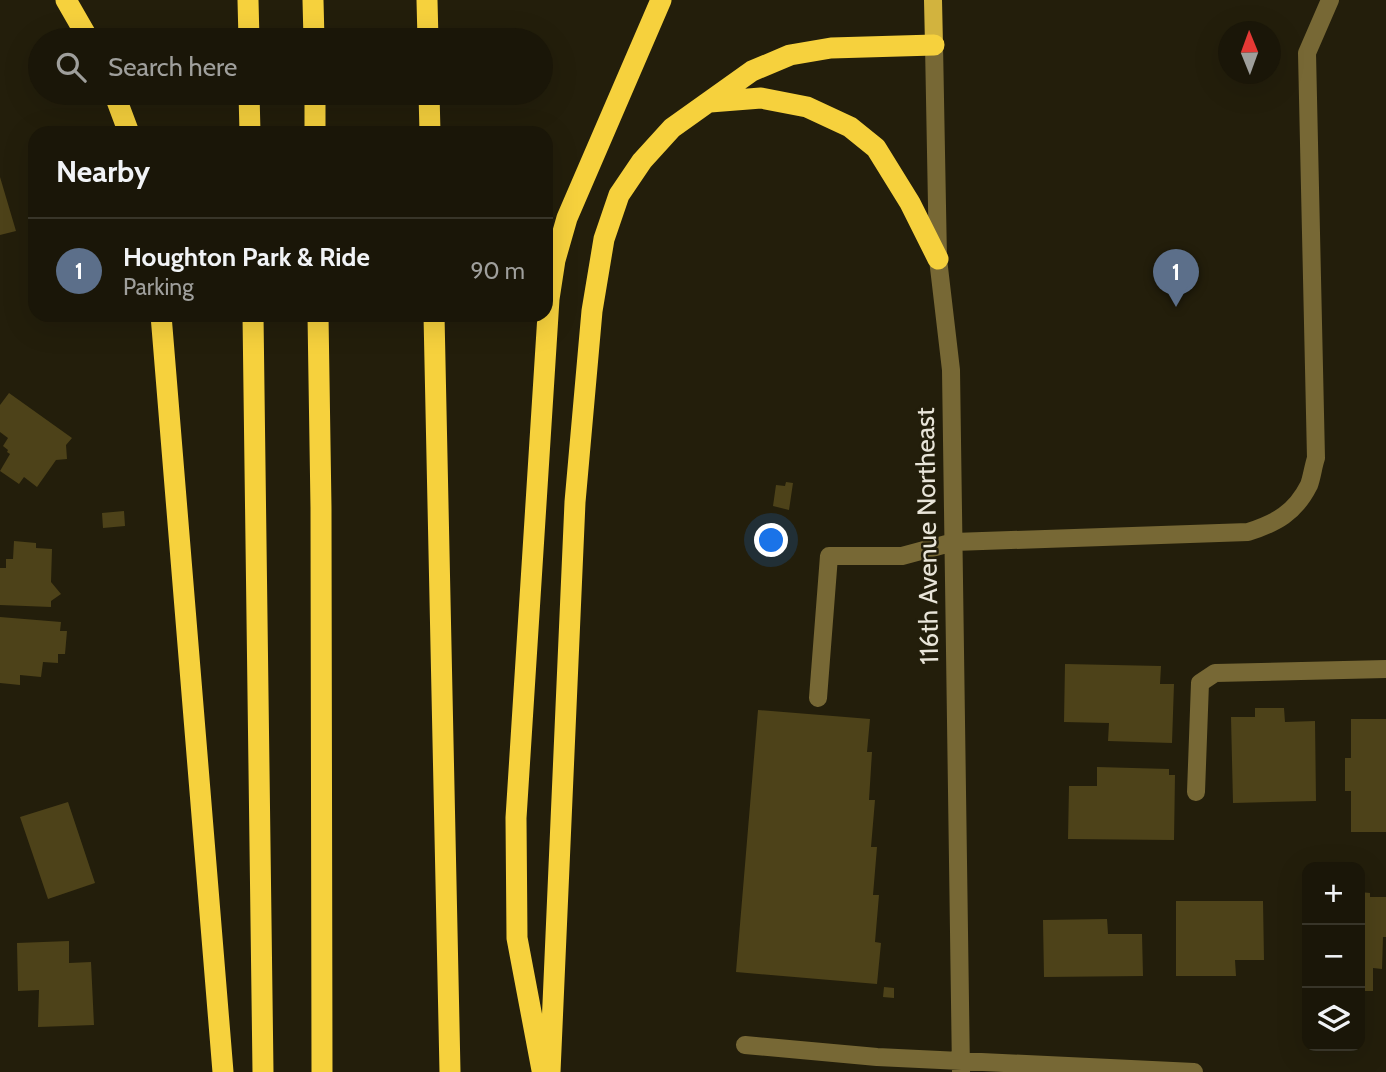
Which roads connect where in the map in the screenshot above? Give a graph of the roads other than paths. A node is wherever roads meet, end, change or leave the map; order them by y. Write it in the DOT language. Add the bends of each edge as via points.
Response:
graph roads {
  1 [pos="66,0"];
  2 [pos="248,0"];
  3 [pos="313,0"];
  4 [pos="427,0"];
  5 [pos="662,0"];
  6 [pos="933,0"];
  7 [pos="1330,0"];
  8 [pos="82,28"];
  9 [pos="249,28"];
  10 [pos="314,28"];
  11 [pos="428,28"];
  12 [pos="934,45"];
  13 [pos="710,102"];
  14 [pos="118,105"];
  15 [pos="250,105"];
  16 [pos="314,105"];
  17 [pos="429,105"];
  18 [pos="126,126"];
  19 [pos="250,126"];
  20 [pos="315,126"];
  21 [pos="430,126"];
  22 [pos="938,259"];
  23 [pos="553,273"];
  24 [pos="163,322"];
  25 [pos="253,322"];
  26 [pos="318,322"];
  27 [pos="433,322"];
  28 [pos="548,322"];
  29 [pos="954,542"];
  30 [pos="1386,669"];
  31 [pos="818,698"];
  32 [pos="1196,792"];
  33 [pos="745,1045"];
  34 [pos="961,1067"];
  35 [pos="223,1072"];
  36 [pos="263,1072"];
  37 [pos="322,1072"];
  38 [pos="450,1072"];
  39 [pos="542,1072"];
  40 [pos="550,1072"];
  41 [pos="1194,1072"];
  1 -- 8 [label="highway"];
  2 -- 9 [label="highway"];
  3 -- 10 [label="highway"];
  4 -- 11 [label="highway"];
  5 -- 23 [label="highway" via="567,218"];
  6 -- 12 [label="main road, 116th Avenue Northeast"];
  7 -- 29 [label="street" via="1307,53 1315,458 1309,484 1295,507 1273,523 1248,532"];
  12 -- 13 [label="highway" via="831,48 790,55 752,71"];
  12 -- 22 [label="street, 116th Avenue Northeast"];
  13 -- 22 [label="highway" via="761,98 807,107 850,127 876,148"];
  13 -- 40 [label="highway" via="672,128 620,195 604,239 592,311 575,502"];
  14 -- 18 [label="highway"];
  15 -- 19 [label="highway"];
  16 -- 20 [label="highway"];
  17 -- 21 [label="highway"];
  22 -- 29 [label="street, 116th Avenue Northeast" via="951,370"];
  24 -- 35 [label="highway"];
  25 -- 36 [label="highway"];
  26 -- 37 [label="highway"];
  27 -- 38 [label="highway"];
  28 -- 39 [label="highway" via="516,818 517,938"];
  29 -- 31 [label="street" via="902,556 829,556"];
  29 -- 34 [label="street, 116th Avenue Northeast"];
  30 -- 32 [label="street" via="1215,673 1200,683"];
  33 -- 34 [label="street"];
  34 -- 41 [label="street"];
}
